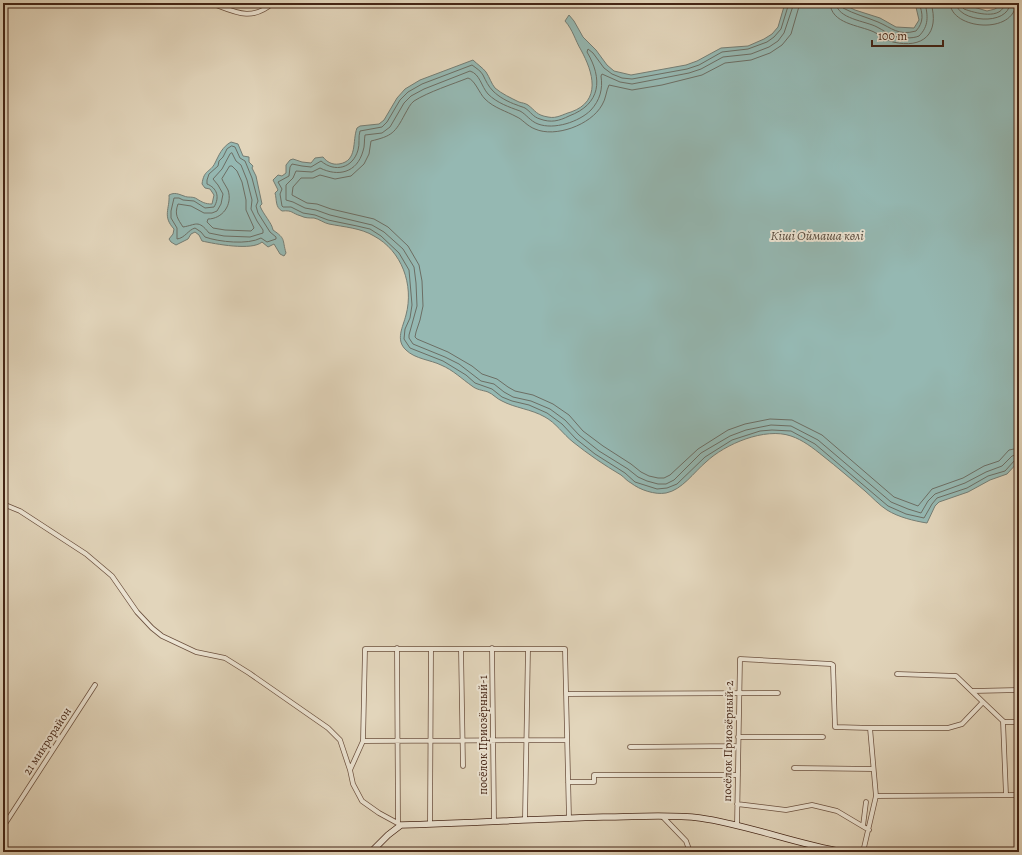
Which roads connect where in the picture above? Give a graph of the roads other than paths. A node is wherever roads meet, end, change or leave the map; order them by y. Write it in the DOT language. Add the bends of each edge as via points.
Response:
graph roads {
  1 [pos="211,3"];
  2 [pos="273,3"];
  3 [pos="3,504"];
  4 [pos="397,648"];
  5 [pos="492,648"];
  6 [pos="431,649"];
  7 [pos="461,649"];
  8 [pos="528,649"];
  9 [pos="897,674"];
  10 [pos="95,685"];
  11 [pos="1019,690"];
  12 [pos="973,691"];
  13 [pos="778,692"];
  14 [pos="739,693"];
  15 [pos="566,694"];
  16 [pos="983,702"];
  17 [pos="1002,721"];
  18 [pos="1019,722"];
  19 [pos="870,728"];
  20 [pos="738,737"];
  21 [pos="823,737"];
  22 [pos="462,740"];
  23 [pos="493,740"];
  24 [pos="527,740"];
  25 [pos="567,740"];
  26 [pos="363,741"];
  27 [pos="398,741"];
  28 [pos="430,741"];
  29 [pos="738,746"];
  30 [pos="630,747"];
  31 [pos="463,766"];
  32 [pos="794,768"];
  33 [pos="350,770"];
  34 [pos="873,770"];
  35 [pos="738,775"];
  36 [pos="568,782"];
  37 [pos="1006,795"];
  38 [pos="1019,795"];
  39 [pos="876,796"];
  40 [pos="866,802"];
  41 [pos="737,804"];
  42 [pos="662,816"];
  43 [pos="569,818"];
  44 [pos="525,819"];
  45 [pos="494,821"];
  46 [pos="400,824"];
  47 [pos="430,824"];
  48 [pos="737,824"];
  49 [pos="863,826"];
  50 [pos="3,827"];
  51 [pos="868,830"];
  52 [pos="826,851"];
  53 [pos="370,852"];
  54 [pos="690,852"];
  55 [pos="844,852"];
  56 [pos="863,852"];
  1 -- 2 [label="street" via="246,14 256,14"];
  3 -- 33 [label="street" via="20,511 86,554 112,576 137,612 162,636 196,652 225,658 335,733 340,740"];
  4 -- 6 [label="street"];
  4 -- 26 [label="street" via="365,649"];
  4 -- 27 [label="street"];
  5 -- 7 [label="street"];
  5 -- 8 [label="street"];
  5 -- 23 [label="street, посёлок Приозёрный-1"];
  6 -- 7 [label="street"];
  6 -- 28 [label="street"];
  7 -- 22 [label="street"];
  8 -- 15 [label="street" via="565,649"];
  8 -- 24 [label="street"];
  9 -- 12 [label="street" via="956,676"];
  10 -- 50 [label="street, 21 микрорайон"];
  11 -- 12 [label="street"];
  12 -- 16 [label="street"];
  13 -- 14 [label="street"];
  14 -- 15 [label="street"];
  14 -- 19 [label="street, посёлок Приозёрный-2" via="740,659 831,664 835,727"];
  14 -- 20 [label="street, посёлок Приозёрный-2"];
  15 -- 25 [label="street"];
  16 -- 17 [label="street"];
  16 -- 19 [label="street" via="962,724 948,728"];
  17 -- 18 [label="street"];
  17 -- 37 [label="street"];
  19 -- 34 [label="street"];
  20 -- 21 [label="street"];
  20 -- 29 [label="street, посёлок Приозёрный-2"];
  22 -- 23 [label="street"];
  22 -- 28 [label="street"];
  22 -- 31 [label="street"];
  23 -- 24 [label="street"];
  23 -- 45 [label="street, посёлок Приозёрный-1"];
  24 -- 25 [label="street"];
  24 -- 44 [label="street"];
  25 -- 36 [label="street"];
  26 -- 27 [label="street"];
  26 -- 33 [label="street"];
  27 -- 28 [label="street"];
  27 -- 46 [label="street"];
  28 -- 47 [label="street"];
  29 -- 30 [label="street"];
  29 -- 35 [label="street, посёлок Приозёрный-2"];
  32 -- 34 [label="street"];
  33 -- 46 [label="street" via="353,784 362,800"];
  34 -- 39 [label="street"];
  35 -- 36 [label="street" via="594,775 594,782"];
  35 -- 41 [label="street, посёлок Приозёрный-2"];
  36 -- 43 [label="street"];
  37 -- 38 [label="street"];
  37 -- 39 [label="street"];
  39 -- 51 [label="street"];
  40 -- 49 [label="street"];
  41 -- 48 [label="street, посёлок Приозёрный-2"];
  41 -- 49 [label="street" via="786,810 812,805 837,810"];
  42 -- 43 [label="street"];
  42 -- 48 [label="street"];
  42 -- 54 [label="street" via="686,841"];
  43 -- 44 [label="street"];
  44 -- 45 [label="street"];
  45 -- 47 [label="street"];
  46 -- 47 [label="street"];
  46 -- 53 [label="street"];
  48 -- 52 [label="street"];
  49 -- 51 [label="street"];
  51 -- 56 [label="street"];
  52 -- 55 [label="street"];
}
